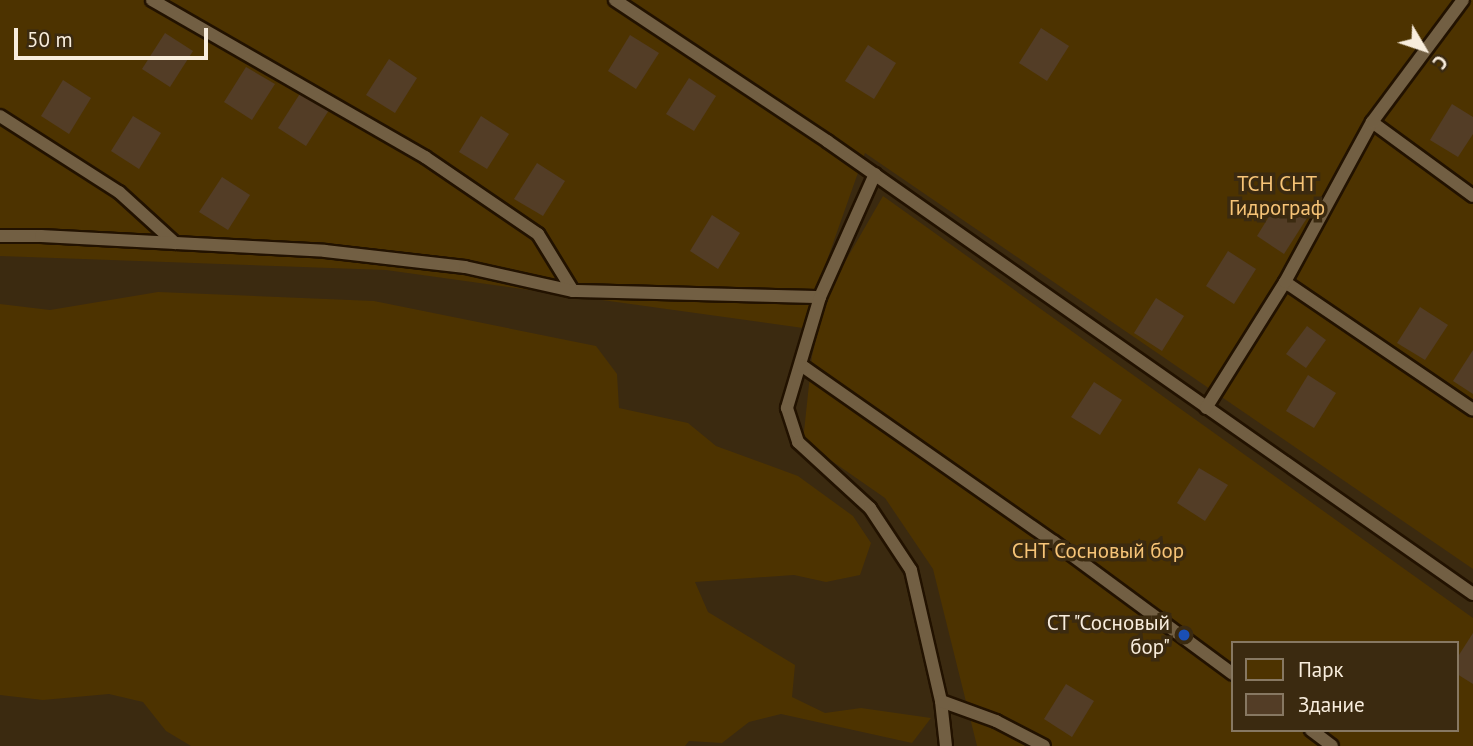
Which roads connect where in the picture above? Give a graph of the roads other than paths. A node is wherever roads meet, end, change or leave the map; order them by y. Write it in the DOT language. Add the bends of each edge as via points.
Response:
graph roads {
  1 [pos="152,0"];
  2 [pos="615,0"];
  3 [pos="1463,0"];
  4 [pos="0,116"];
  5 [pos="1372,122"];
  6 [pos="875,174"];
  7 [pos="1473,196"];
  8 [pos="0,236"];
  9 [pos="175,243"];
  10 [pos="1285,282"];
  11 [pos="573,291"];
  12 [pos="820,298"];
  13 [pos="801,365"];
  14 [pos="1206,408"];
  15 [pos="1473,410"];
  16 [pos="1473,594"];
  17 [pos="1232,673"];
  18 [pos="942,701"];
  19 [pos="1314,732"];
  20 [pos="946,746"];
  21 [pos="1044,746"];
  22 [pos="1332,746"];
  1 -- 11 [label="lane" via="425,156 538,233"];
  2 -- 6 [label="lane"];
  3 -- 5 [label="lane"];
  4 -- 9 [label="lane" via="119,192"];
  5 -- 7 [label="lane"];
  5 -- 10 [label="lane"];
  6 -- 12 [label="lane"];
  6 -- 14 [label="lane"];
  8 -- 9 [label="lane"];
  9 -- 11 [label="lane" via="325,251 465,267"];
  10 -- 14 [label="lane"];
  10 -- 15 [label="lane"];
  11 -- 12 [label="lane"];
  12 -- 13 [label="lane"];
  13 -- 17 [label="lane"];
  13 -- 18 [label="lane" via="787,408 798,442 870,508 911,570"];
  14 -- 16 [label="lane"];
  18 -- 20 [label="lane"];
  18 -- 21 [label="lane"];
  19 -- 22 [label="lane"];
}
